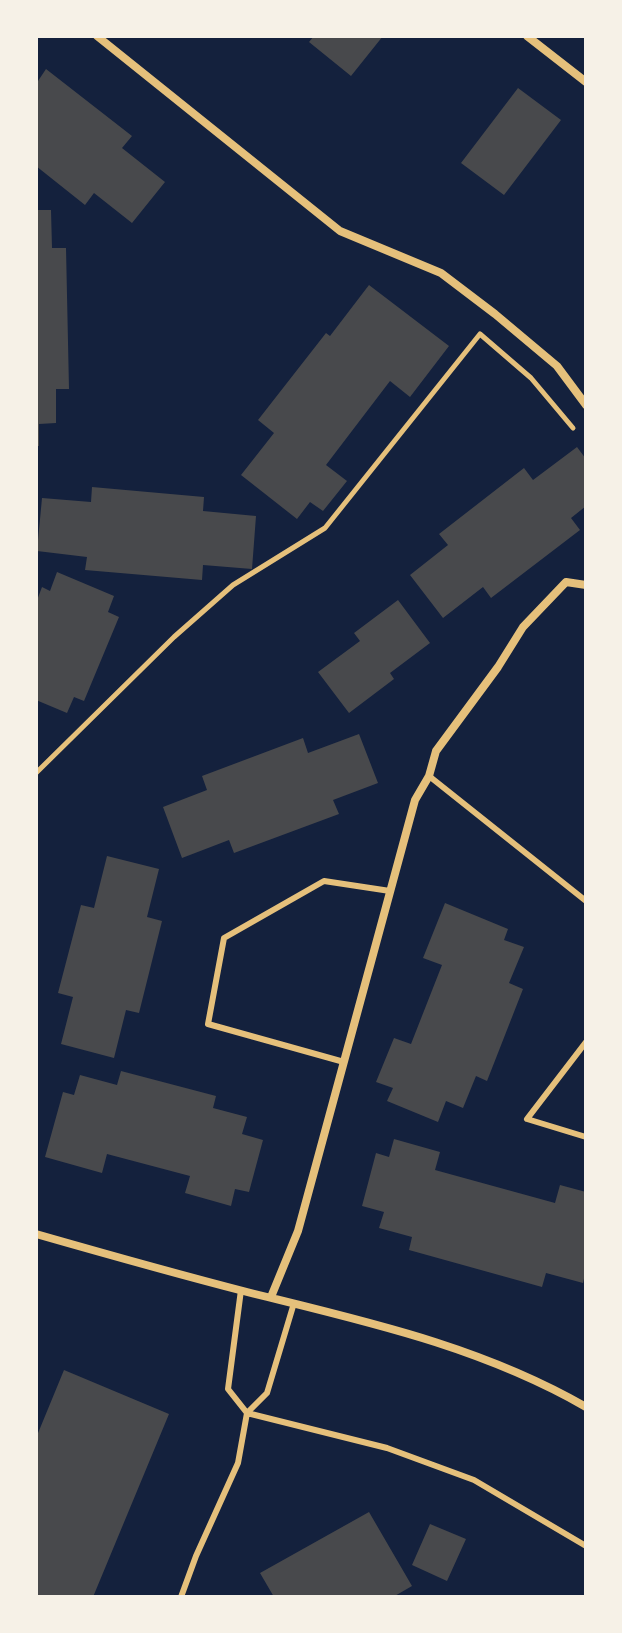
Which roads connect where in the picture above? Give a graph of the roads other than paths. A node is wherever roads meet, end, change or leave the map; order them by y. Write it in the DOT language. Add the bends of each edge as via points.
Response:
graph roads {
  1 [pos="97,36"];
  2 [pos="527,36"];
  3 [pos="586,82"];
  4 [pos="586,405"];
  5 [pos="586,585"];
  6 [pos="429,776"];
  7 [pos="390,891"];
  8 [pos="586,901"];
  9 [pos="586,1042"];
  10 [pos="344,1062"];
  11 [pos="586,1137"];
  12 [pos="36,1234"];
  13 [pos="241,1290"];
  14 [pos="271,1297"];
  15 [pos="294,1303"];
  16 [pos="586,1407"];
  17 [pos="247,1413"];
  18 [pos="586,1546"];
  19 [pos="181,1597"];
  1 -- 4 [label="street" via="340,231 441,273 557,366"];
  2 -- 3 [label="street"];
  5 -- 6 [label="street" via="566,582 523,627 436,751"];
  6 -- 7 [label="street" via="415,800"];
  6 -- 8 [label="lane"];
  7 -- 10 [label="street"];
  7 -- 10 [label="lane" via="324,881 224,938 208,1024"];
  9 -- 11 [label="lane" via="527,1119"];
  10 -- 14 [label="street" via="298,1231"];
  12 -- 13 [label="street"];
  13 -- 14 [label="street"];
  13 -- 17 [label="lane" via="228,1389"];
  14 -- 15 [label="street"];
  15 -- 16 [label="street" via="479,1355"];
  15 -- 17 [label="lane" via="267,1393"];
  17 -- 18 [label="lane" via="387,1448 474,1480"];
  17 -- 19 [label="lane" via="238,1463"];
}
